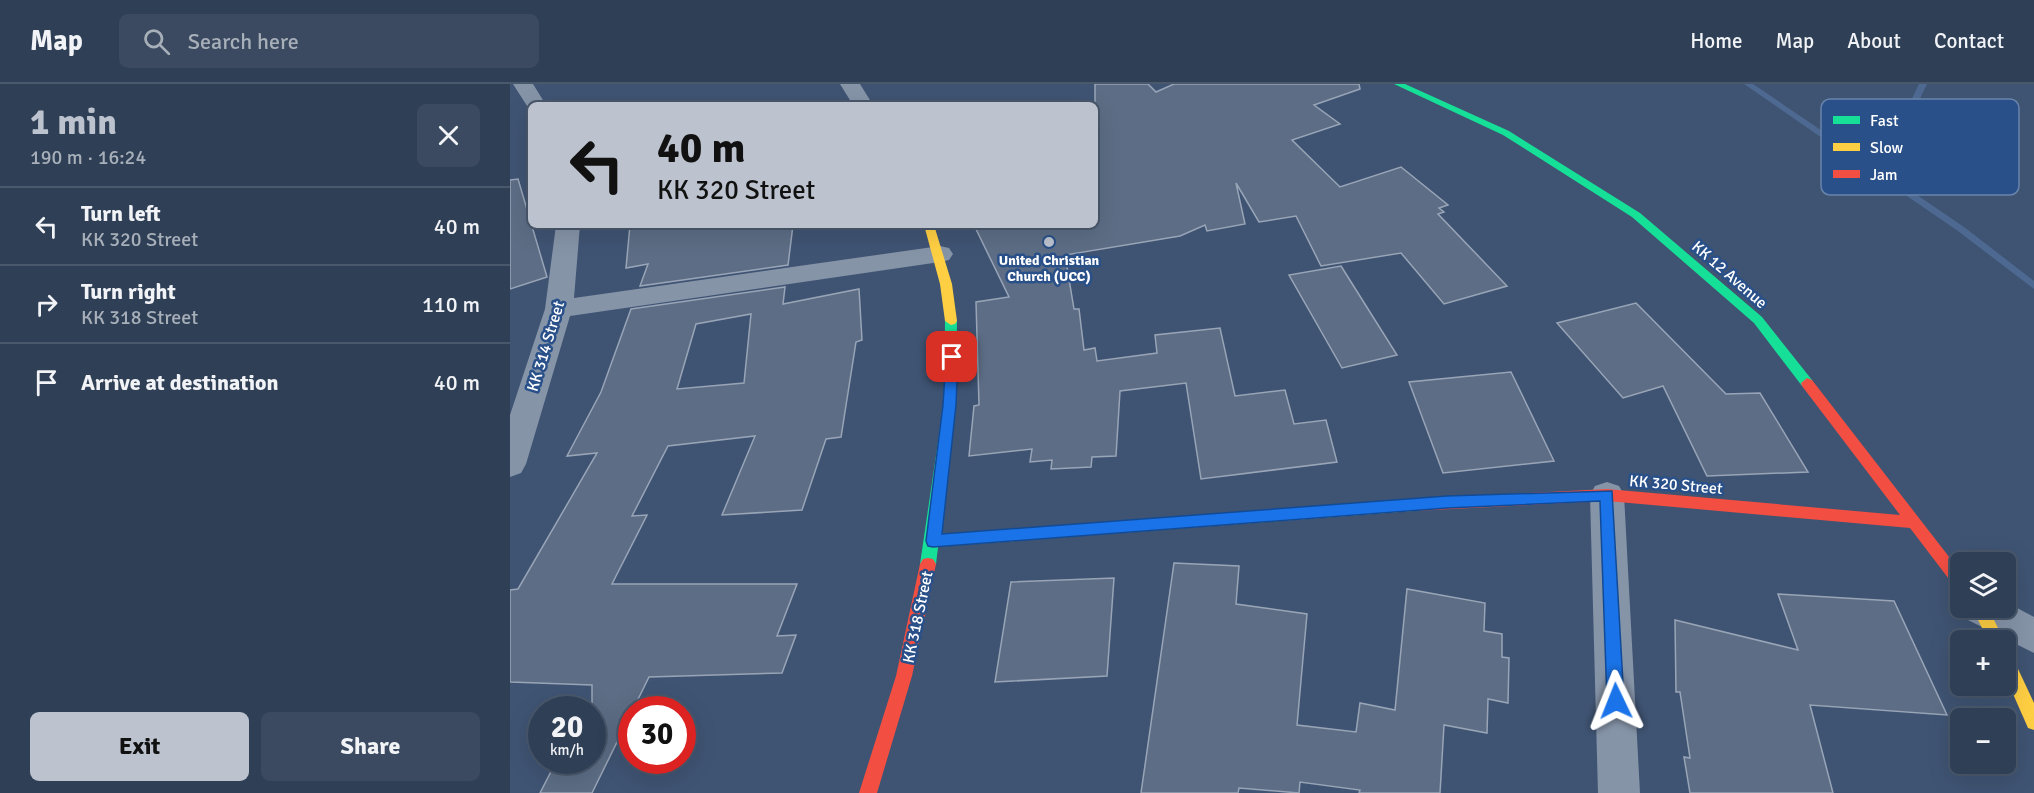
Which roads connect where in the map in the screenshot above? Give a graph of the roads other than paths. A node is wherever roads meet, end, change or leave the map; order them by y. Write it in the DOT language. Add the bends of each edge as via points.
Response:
graph roads {
  1 [pos="523,84"];
  2 [pos="850,84"];
  3 [pos="1398,84"];
  4 [pos="534,102"];
  5 [pos="861,102"];
  6 [pos="568,228"];
  7 [pos="930,228"];
  8 [pos="940,254"];
  9 [pos="559,309"];
  10 [pos="522,381"];
  11 [pos="510,464"];
  12 [pos="1607,495"];
  13 [pos="1913,522"];
  14 [pos="933,541"];
  15 [pos="1950,569"];
  16 [pos="2000,618"];
  17 [pos="2034,636"];
  18 [pos="2016,683"];
  19 [pos="2034,722"];
  20 [pos="868,793"];
  21 [pos="1619,793"];
  1 -- 4 [label="street"];
  2 -- 5 [label="street"];
  3 -- 13 [label="street, KK 12 Avenue" via="1506,133 1636,215 1758,320"];
  6 -- 9 [label="street, KK 314 Street"];
  7 -- 8 [label="street, KK 318 Street"];
  8 -- 9 [label="street"];
  8 -- 14 [label="street, KK 318 Street" via="952,316 952,357"];
  9 -- 10 [label="street, KK 314 Street"];
  10 -- 11 [label="street, KK 314 Street"];
  12 -- 13 [label="street, KK 320 Street"];
  12 -- 14 [label="street, KK 320 Street" via="1447,502"];
  12 -- 21 [label="street"];
  13 -- 15 [label="street, KK 12 Avenue"];
  14 -- 20 [label="street, KK 318 Street" via="904,676"];
  16 -- 17 [label="street"];
  18 -- 19 [label="street"];
}
